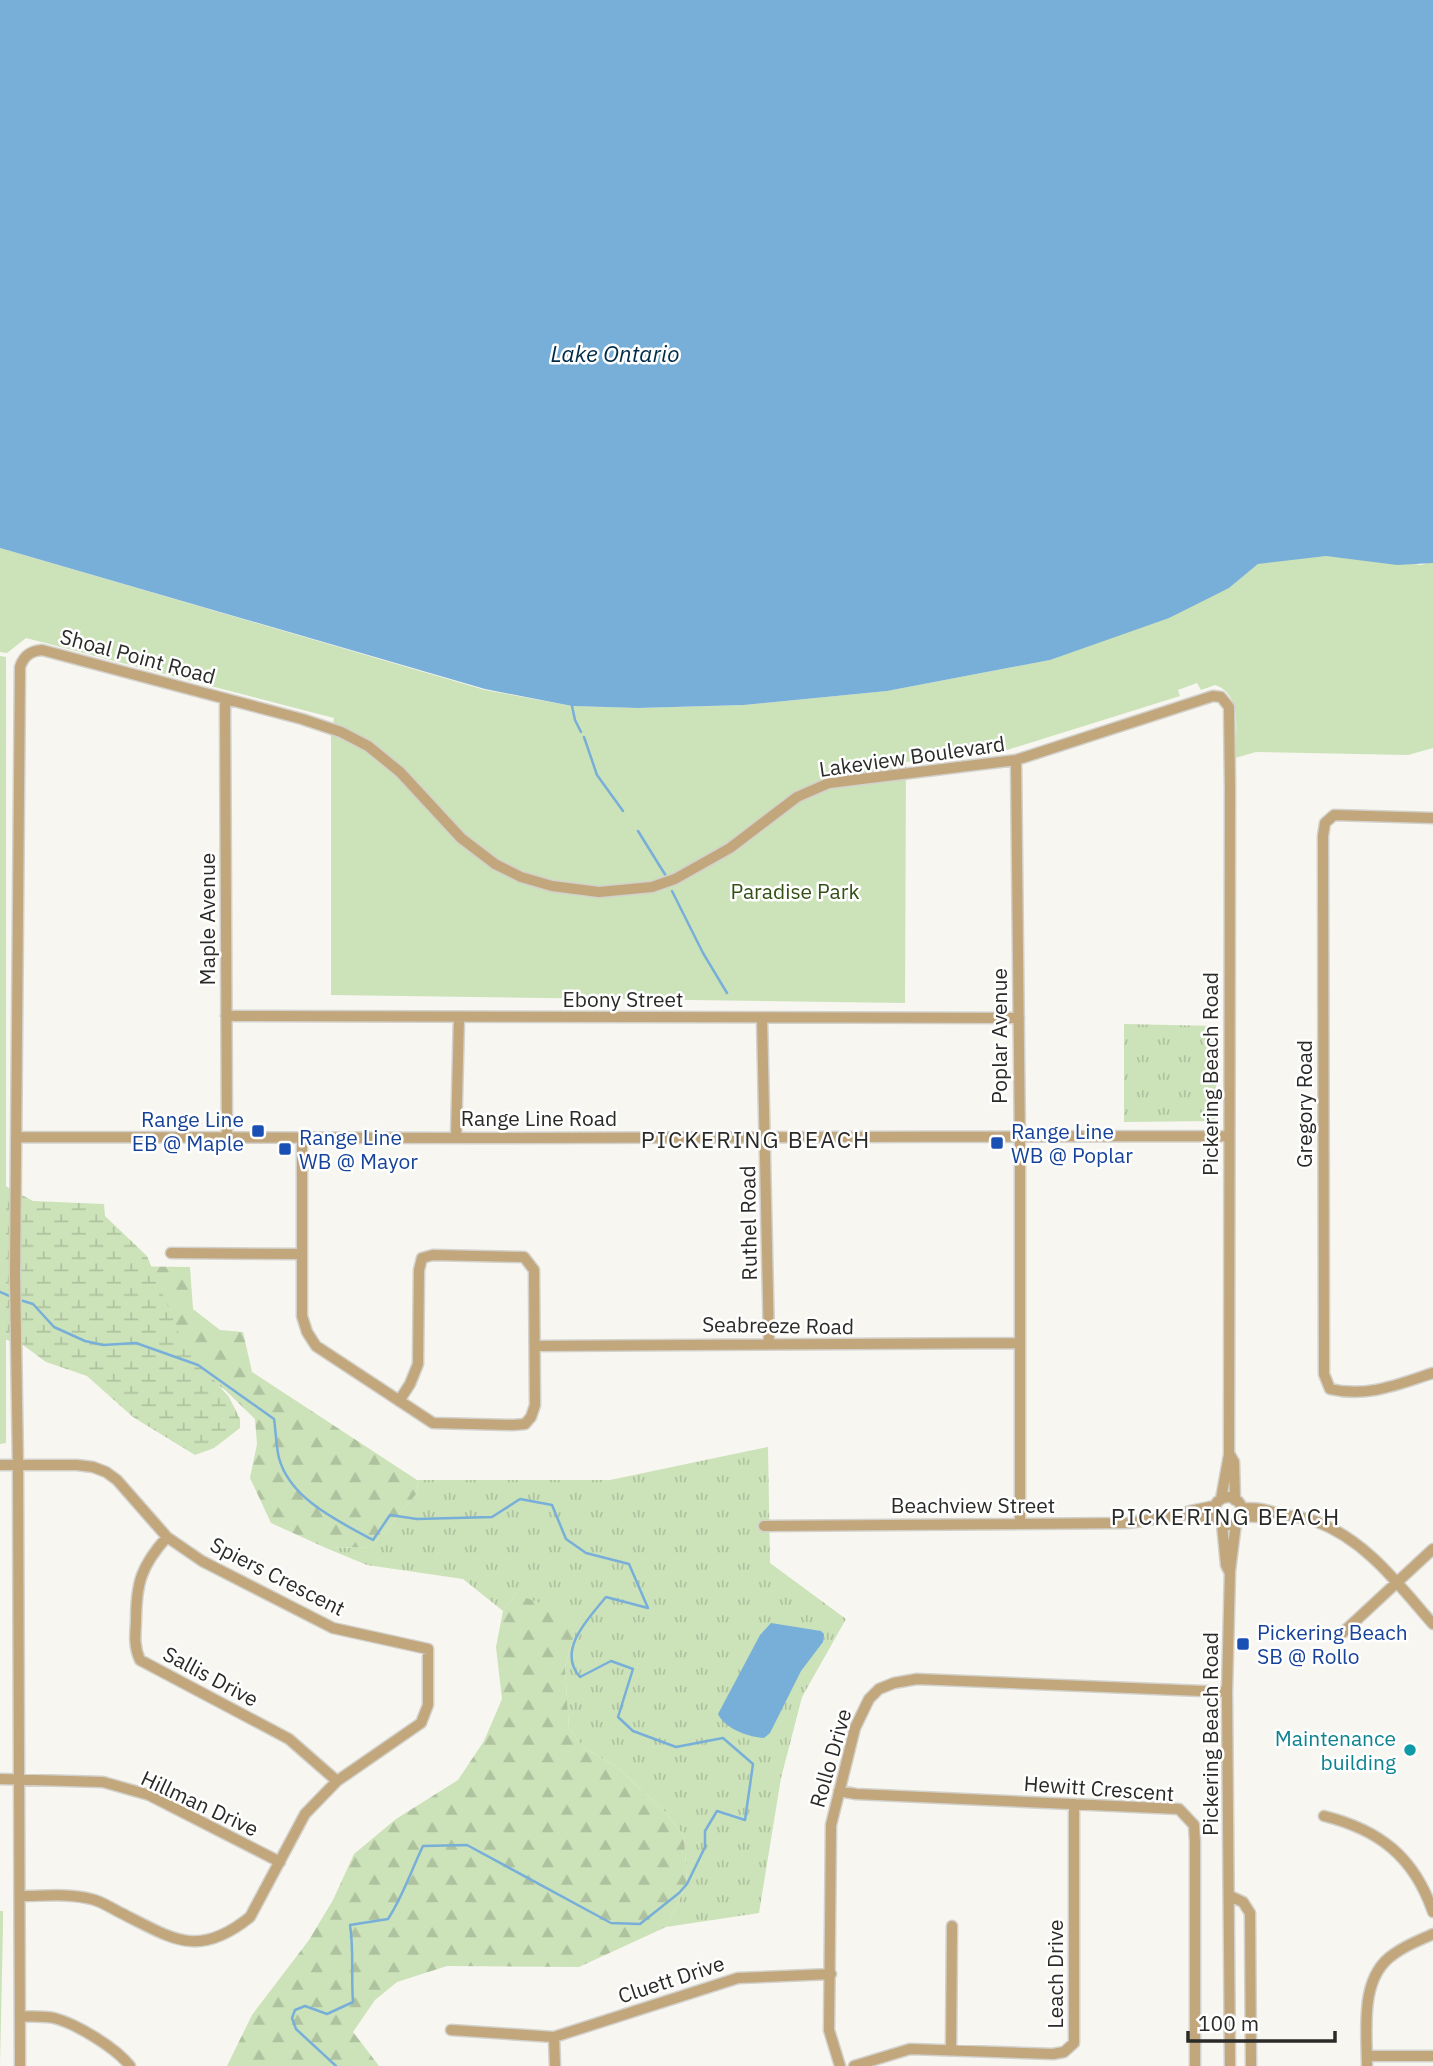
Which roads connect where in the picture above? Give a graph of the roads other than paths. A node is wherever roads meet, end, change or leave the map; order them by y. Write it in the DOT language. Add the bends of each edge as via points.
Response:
graph roads {
  1 [pos="1221,697"];
  2 [pos="225,699"];
  3 [pos="1016,760"];
  4 [pos="1433,817"];
  5 [pos="226,1016"];
  6 [pos="459,1018"];
  7 [pos="762,1018"];
  8 [pos="1019,1018"];
  9 [pos="1019,1136"];
  10 [pos="1228,1136"];
  11 [pos="18,1137"];
  12 [pos="765,1137"];
  13 [pos="226,1138"];
  14 [pos="302,1138"];
  15 [pos="456,1138"];
  16 [pos="171,1253"];
  17 [pos="301,1254"];
  18 [pos="769,1343"];
  19 [pos="1020,1343"];
  20 [pos="536,1346"];
  21 [pos="1433,1373"];
  22 [pos="399,1401"];
  23 [pos="1229,1455"];
  24 [pos="0,1465"];
  25 [pos="18,1466"];
  26 [pos="1218,1503"];
  27 [pos="1238,1512"];
  28 [pos="1181,1515"];
  29 [pos="1218,1521"];
  30 [pos="1020,1523"];
  31 [pos="764,1526"];
  32 [pos="167,1537"];
  33 [pos="1433,1549"];
  34 [pos="1230,1571"];
  35 [pos="1396,1583"];
  36 [pos="1433,1624"];
  37 [pos="1337,1638"];
  38 [pos="1227,1692"];
  39 [pos="0,1779"];
  40 [pos="18,1780"];
  41 [pos="337,1781"];
  42 [pos="839,1791"];
  43 [pos="1074,1804"];
  44 [pos="1324,1816"];
  45 [pos="280,1862"];
  46 [pos="20,1896"];
  47 [pos="1230,1896"];
  48 [pos="1433,1912"];
  49 [pos="952,1926"];
  50 [pos="1433,1934"];
  51 [pos="831,1974"];
  52 [pos="21,2016"];
  53 [pos="451,2030"];
  54 [pos="554,2037"];
  55 [pos="951,2049"];
  56 [pos="1433,2056"];
  57 [pos="1367,2061"];
  58 [pos="20,2066"];
  59 [pos="130,2066"];
  60 [pos="555,2066"];
  61 [pos="840,2066"];
  62 [pos="854,2066"];
  63 [pos="1195,2066"];
  64 [pos="1230,2066"];
  65 [pos="1251,2066"];
  1 -- 3 [label="street, Lakeview Boulevard"];
  1 -- 10 [label="street, Pickering Beach Road" via="1229,714"];
  2 -- 3 [label="street, Lakeview Boulevard" via="321,724 356,739 400,772 461,838 495,864 536,882 585,892 626,891 675,879 730,848 791,801 829,783"];
  2 -- 5 [label="street, Maple Avenue"];
  2 -- 11 [label="street, Shoal Point Road" via="42,650 22,660"];
  3 -- 8 [label="street, Poplar Avenue"];
  4 -- 21 [label="street, Gregory Road" via="1334,815 1325,823 1323,836 1323,903 1324,1374 1331,1389 1349,1394 1384,1389"];
  5 -- 6 [label="street, Ebony Street"];
  5 -- 13 [label="street, Maple Avenue"];
  6 -- 7 [label="street, Ebony Street"];
  6 -- 15 [label="street"];
  7 -- 8 [label="street, Ebony Street"];
  7 -- 12 [label="street, Ruthel Road"];
  8 -- 9 [label="street, Poplar Avenue"];
  9 -- 10 [label="street, Range Line Road"];
  9 -- 12 [label="street, Range Line Road"];
  9 -- 19 [label="street, Poplar Avenue"];
  10 -- 23 [label="street, Pickering Beach Road"];
  11 -- 13 [label="street, Range Line Road"];
  11 -- 25 [label="street, Shoal Point Road"];
  12 -- 15 [label="street, Range Line Road"];
  12 -- 18 [label="street, Ruthel Road"];
  13 -- 14 [label="street, Range Line Road"];
  14 -- 15 [label="street, Range Line Road"];
  14 -- 17 [label="street"];
  16 -- 17 [label="street"];
  17 -- 22 [label="street" via="302,1316 316,1346"];
  18 -- 19 [label="street, Seabreeze Road"];
  18 -- 20 [label="street, Seabreeze Road"];
  19 -- 30 [label="street, Poplar Avenue"];
  20 -- 22 [label="street" via="535,1405 524,1424 433,1423"];
  20 -- 22 [label="street" via="534,1270 524,1257 422,1258 418,1364"];
  23 -- 26 [label="street, Pickering Beach Road"];
  23 -- 27 [label="street, Pickering Beach Road" via="1234,1462"];
  24 -- 25 [label="street, Spiers Crescent"];
  25 -- 32 [label="street, Spiers Crescent" via="77,1465 106,1472"];
  25 -- 40 [label="street, Shoal Point Road"];
  26 -- 27 [label="street" via="1230,1497"];
  26 -- 28 [label="street, Beachview Street"];
  26 -- 29 [label="street, Pickering Beach Road"];
  27 -- 29 [label="street"];
  27 -- 34 [label="street, Pickering Beach Road"];
  27 -- 35 [label="street" via="1306,1518 1341,1533 1370,1554"];
  28 -- 29 [label="street, Beachview Street"];
  28 -- 30 [label="street, Beachview Street" via="1128,1523"];
  29 -- 34 [label="street, Pickering Beach Road"];
  30 -- 31 [label="street, Beachview Street"];
  32 -- 41 [label="street, Sallis Drive" via="151,1556 136,1591 135,1650 140,1660 289,1739"];
  32 -- 41 [label="street, Spiers Crescent" via="202,1561 333,1628 428,1649 428,1705 421,1723"];
  33 -- 35 [label="street"];
  34 -- 38 [label="street, Pickering Beach Road"];
  35 -- 36 [label="street"];
  35 -- 37 [label="street"];
  38 -- 42 [label="street, Rollo Drive" via="917,1679 894,1683 879,1689 862,1712"];
  38 -- 47 [label="street, Pickering Beach Road"];
  39 -- 40 [label="street, Hillman Drive"];
  40 -- 45 [label="street, Hillman Drive" via="103,1782 149,1795"];
  40 -- 46 [label="street, Shoal Point Road"];
  41 -- 45 [label="street, Spiers Crescent" via="305,1814"];
  42 -- 43 [label="street, Hewitt Crescent"];
  42 -- 51 [label="street, Rollo Drive" via="831,1825"];
  43 -- 55 [label="street, Leach Drive" via="1074,2043 1053,2054"];
  43 -- 63 [label="street, Hewitt Crescent" via="1179,1809 1194,1825"];
  44 -- 48 [label="street" via="1346,1821 1390,1846 1415,1873"];
  45 -- 46 [label="street, Spiers Crescent" via="250,1917 216,1939 196,1942 175,1940 94,1899"];
  46 -- 52 [label="street, Shoal Point Road"];
  47 -- 64 [label="street, Pickering Beach Road"];
  47 -- 65 [label="street" via="1243,1902 1250,1913"];
  49 -- 55 [label="street"];
  50 -- 57 [label="street" via="1391,1955 1377,1973 1368,1995"];
  51 -- 54 [label="street, Cluett Drive" via="738,1978"];
  51 -- 61 [label="street, Rollo Drive" via="829,2030"];
  52 -- 58 [label="street, Shoal Point Road"];
  52 -- 59 [label="street" via="55,2018 121,2056"];
  53 -- 54 [label="street"];
  54 -- 60 [label="street"];
  55 -- 62 [label="street, Leach Drive" via="910,2049"];
  56 -- 57 [label="street"];
}
